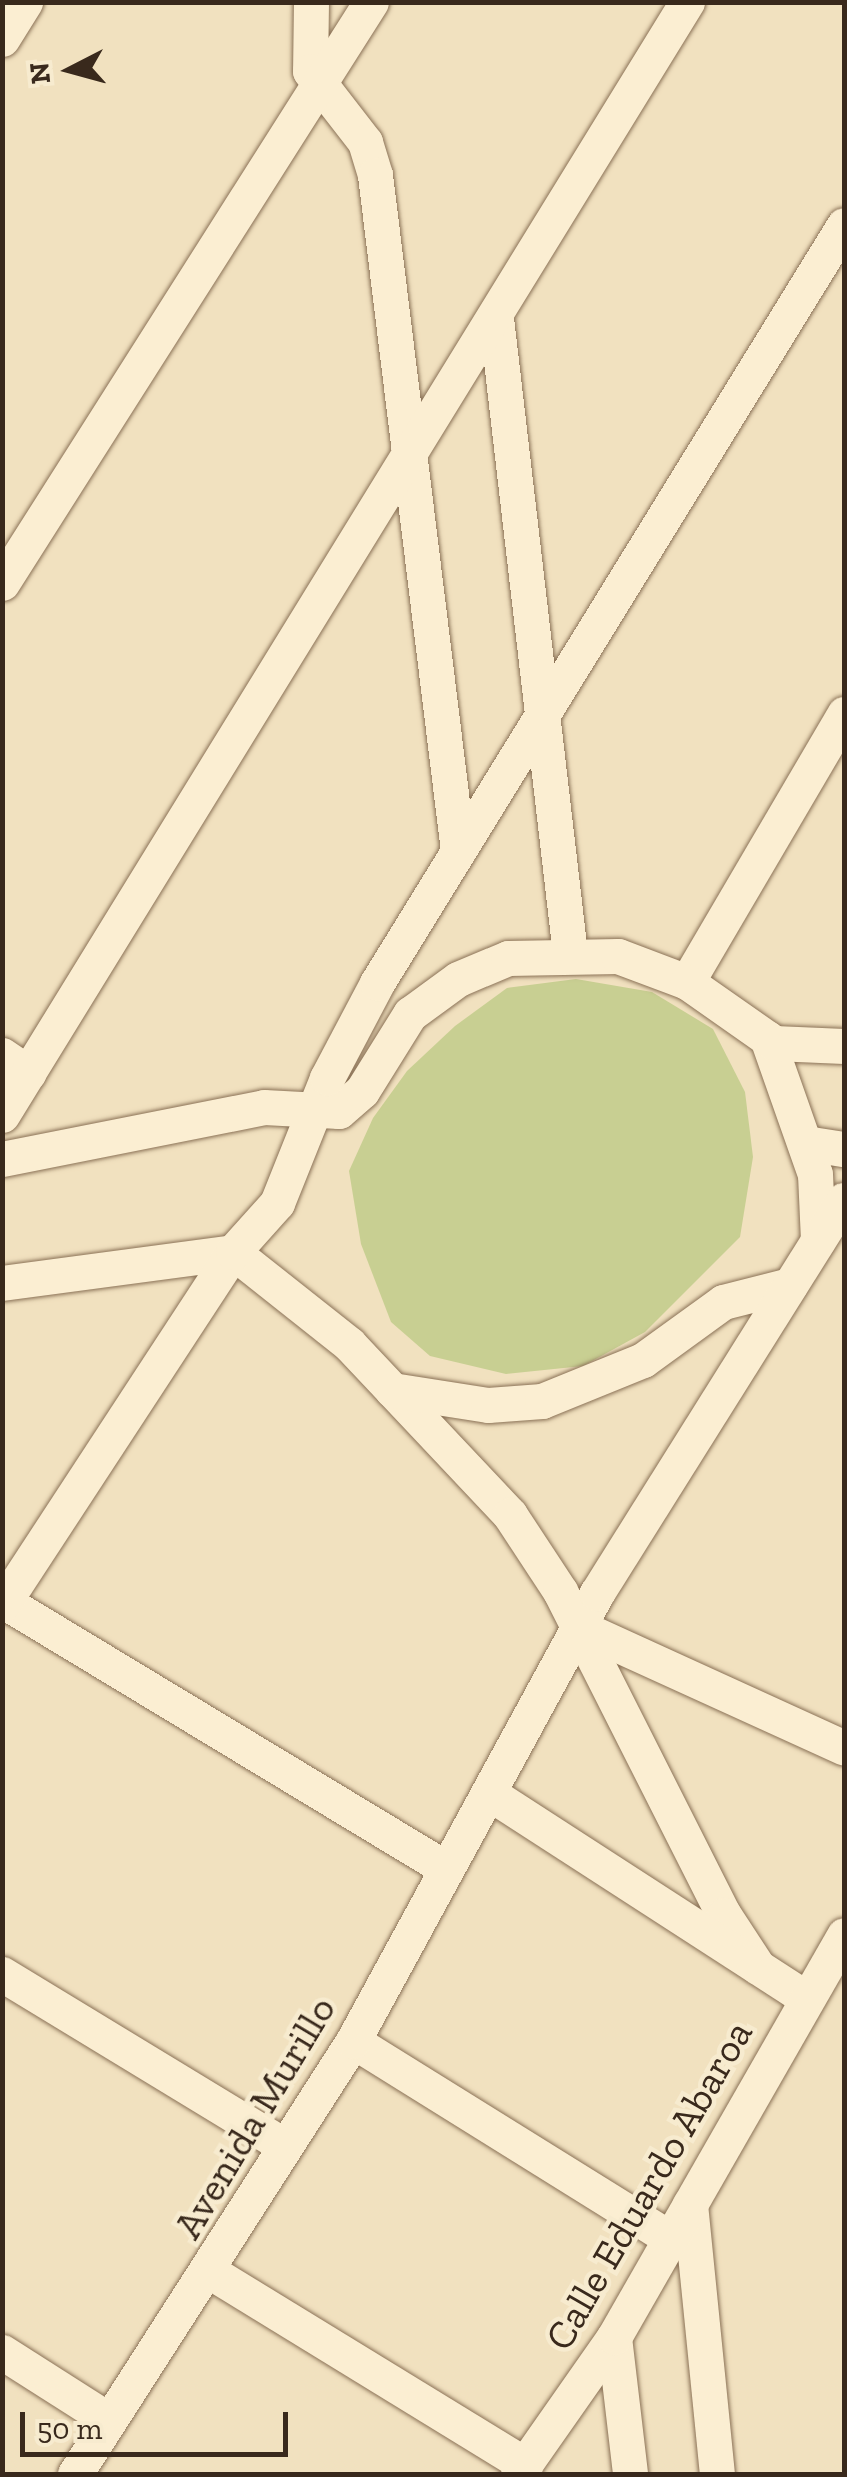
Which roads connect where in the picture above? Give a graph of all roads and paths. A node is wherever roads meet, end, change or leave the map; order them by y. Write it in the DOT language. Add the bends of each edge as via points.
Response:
graph roads {
  1 [pos="25,2"];
  2 [pos="311,2"];
  3 [pos="371,2"];
  4 [pos="687,2"];
  5 [pos="2,39"];
  6 [pos="316,83"];
  7 [pos="844,224"];
  8 [pos="496,318"];
  9 [pos="413,457"];
  10 [pos="2,583"];
  11 [pos="546,708"];
  12 [pos="844,714"];
  13 [pos="458,851"];
  14 [pos="570,954"];
  15 [pos="687,982"];
  16 [pos="767,1038"];
  17 [pos="844,1046"];
  18 [pos="16,1064"];
  19 [pos="314,1113"];
  20 [pos="2,1115"];
  21 [pos="805,1143"];
  22 [pos="844,1149"];
  23 [pos="2,1159"];
  24 [pos="844,1200"];
  25 [pos="818,1240"];
  26 [pos="233,1252"];
  27 [pos="2,1283"];
  28 [pos="790,1285"];
  29 [pos="392,1390"];
  30 [pos="4,1603"];
  31 [pos="579,1627"];
  32 [pos="844,1748"];
  33 [pos="489,1793"];
  34 [pos="447,1869"];
  35 [pos="844,1935"];
  36 [pos="758,1967"];
  37 [pos="2,1974"];
  38 [pos="806,1998"];
  39 [pos="353,2041"];
  40 [pos="282,2144"];
  41 [pos="690,2204"];
  42 [pos="671,2239"];
  43 [pos="209,2272"];
  44 [pos="614,2337"];
  45 [pos="2,2352"];
  46 [pos="106,2419"];
  47 [pos="522,2470"];
  48 [pos="75,2474"];
  49 [pos="630,2474"];
  50 [pos="717,2474"];
  1 -- 5 [label="street"];
  2 -- 6 [label="street" via="307,46"];
  3 -- 6 [label="street"];
  4 -- 8 [label="street"];
  6 -- 9 [label="street" via="366,142 375,174"];
  6 -- 10 [label="street"];
  7 -- 11 [label="street"];
  8 -- 9 [label="street"];
  8 -- 11 [label="street"];
  9 -- 13 [label="street"];
  9 -- 18 [label="street"];
  11 -- 13 [label="street"];
  11 -- 14 [label="street"];
  12 -- 15 [label="street"];
  13 -- 19 [label="street" via="376,983"];
  14 -- 15 [label="street" via="618,956"];
  14 -- 19 [label="street" via="508,958 458,979 410,1014 362,1091 339,1111"];
  15 -- 16 [label="street"];
  16 -- 17 [label="street"];
  16 -- 21 [label="street"];
  18 -- 20 [label="street"];
  19 -- 23 [label="street" via="264,1107"];
  19 -- 26 [label="street" via="277,1204"];
  21 -- 22 [label="street"];
  21 -- 25 [label="street"];
  24 -- 25 [label="street, Avenida Murillo"];
  25 -- 28 [label="street, Avenida Murillo"];
  26 -- 27 [label="street"];
  26 -- 29 [label="street" via="348,1344"];
  26 -- 30 [label="street"];
  28 -- 29 [label="street" via="723,1302 643,1360 542,1401 488,1405"];
  28 -- 31 [label="street, Avenida Murillo"];
  29 -- 31 [label="street" via="510,1516"];
  30 -- 34 [label="street"];
  31 -- 32 [label="street"];
  31 -- 33 [label="street, Avenida Murillo"];
  31 -- 36 [label="street" via="724,1915"];
  33 -- 34 [label="street, Avenida Murillo"];
  33 -- 36 [label="street"];
  34 -- 39 [label="street, Avenida Murillo"];
  35 -- 38 [label="street, Calle Eduardo Abaroa"];
  36 -- 38 [label="street"];
  37 -- 40 [label="street"];
  38 -- 41 [label="street, Calle Eduardo Abaroa"];
  39 -- 40 [label="street, Avenida Murillo"];
  39 -- 42 [label="street"];
  40 -- 43 [label="street, Avenida Murillo"];
  41 -- 42 [label="street, Calle Eduardo Abaroa"];
  41 -- 50 [label="street"];
  42 -- 44 [label="street, Calle Eduardo Abaroa"];
  43 -- 46 [label="street, Avenida Murillo"];
  43 -- 47 [label="street"];
  44 -- 47 [label="street, Calle Eduardo Abaroa"];
  44 -- 49 [label="street"];
  45 -- 46 [label="street"];
  46 -- 48 [label="street, Avenida Murillo"];
}
